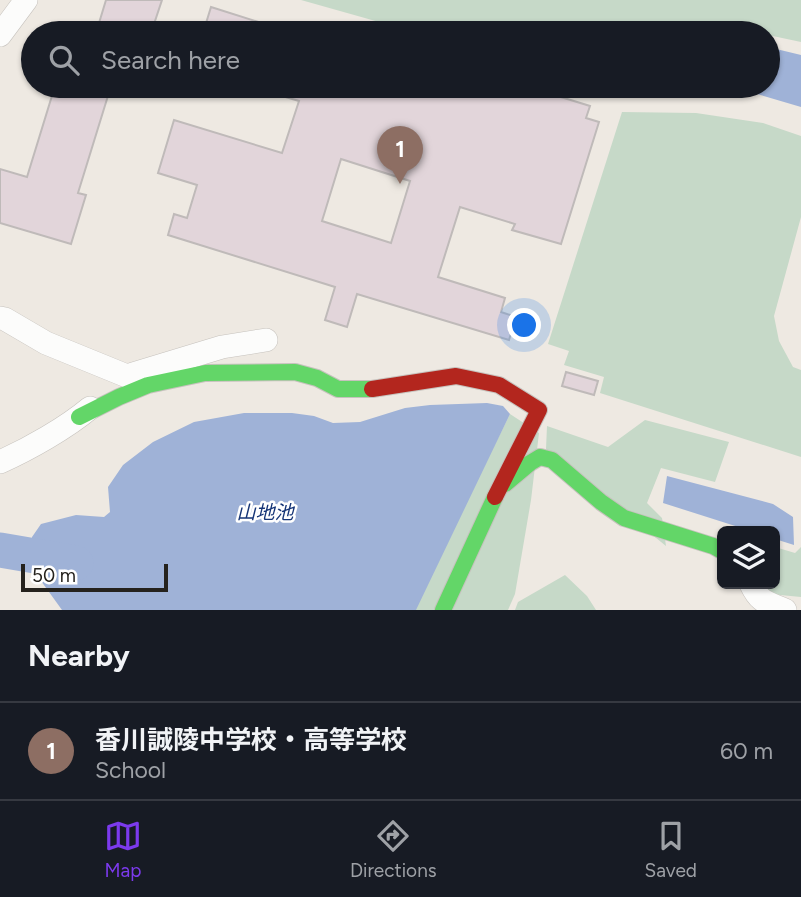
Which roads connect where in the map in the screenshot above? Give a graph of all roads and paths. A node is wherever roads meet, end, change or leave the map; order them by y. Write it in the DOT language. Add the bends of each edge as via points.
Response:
graph roads {
  1 [pos="26,0"];
  2 [pos="0,35"];
  3 [pos="0,318"];
  4 [pos="266,340"];
  5 [pos="127,376"];
  6 [pos="79,417"];
  7 [pos="0,462"];
  8 [pos="499,489"];
  9 [pos="717,548"];
  10 [pos="753,589"];
  11 [pos="443,610"];
  12 [pos="785,610"];
  1 -- 2 [label="street"];
  3 -- 5 [label="street" via="46,343"];
  4 -- 5 [label="street" via="222,346"];
  5 -- 6 [label="street"];
  6 -- 7 [label="street"];
  6 -- 8 [label="street" via="148,385 205,373 295,372 338,389 372,389 456,376 499,385 538,410"];
  8 -- 9 [label="street" via="540,457 552,460 624,518"];
  8 -- 11 [label="street"];
  10 -- 12 [label="street" via="766,603"];
}
